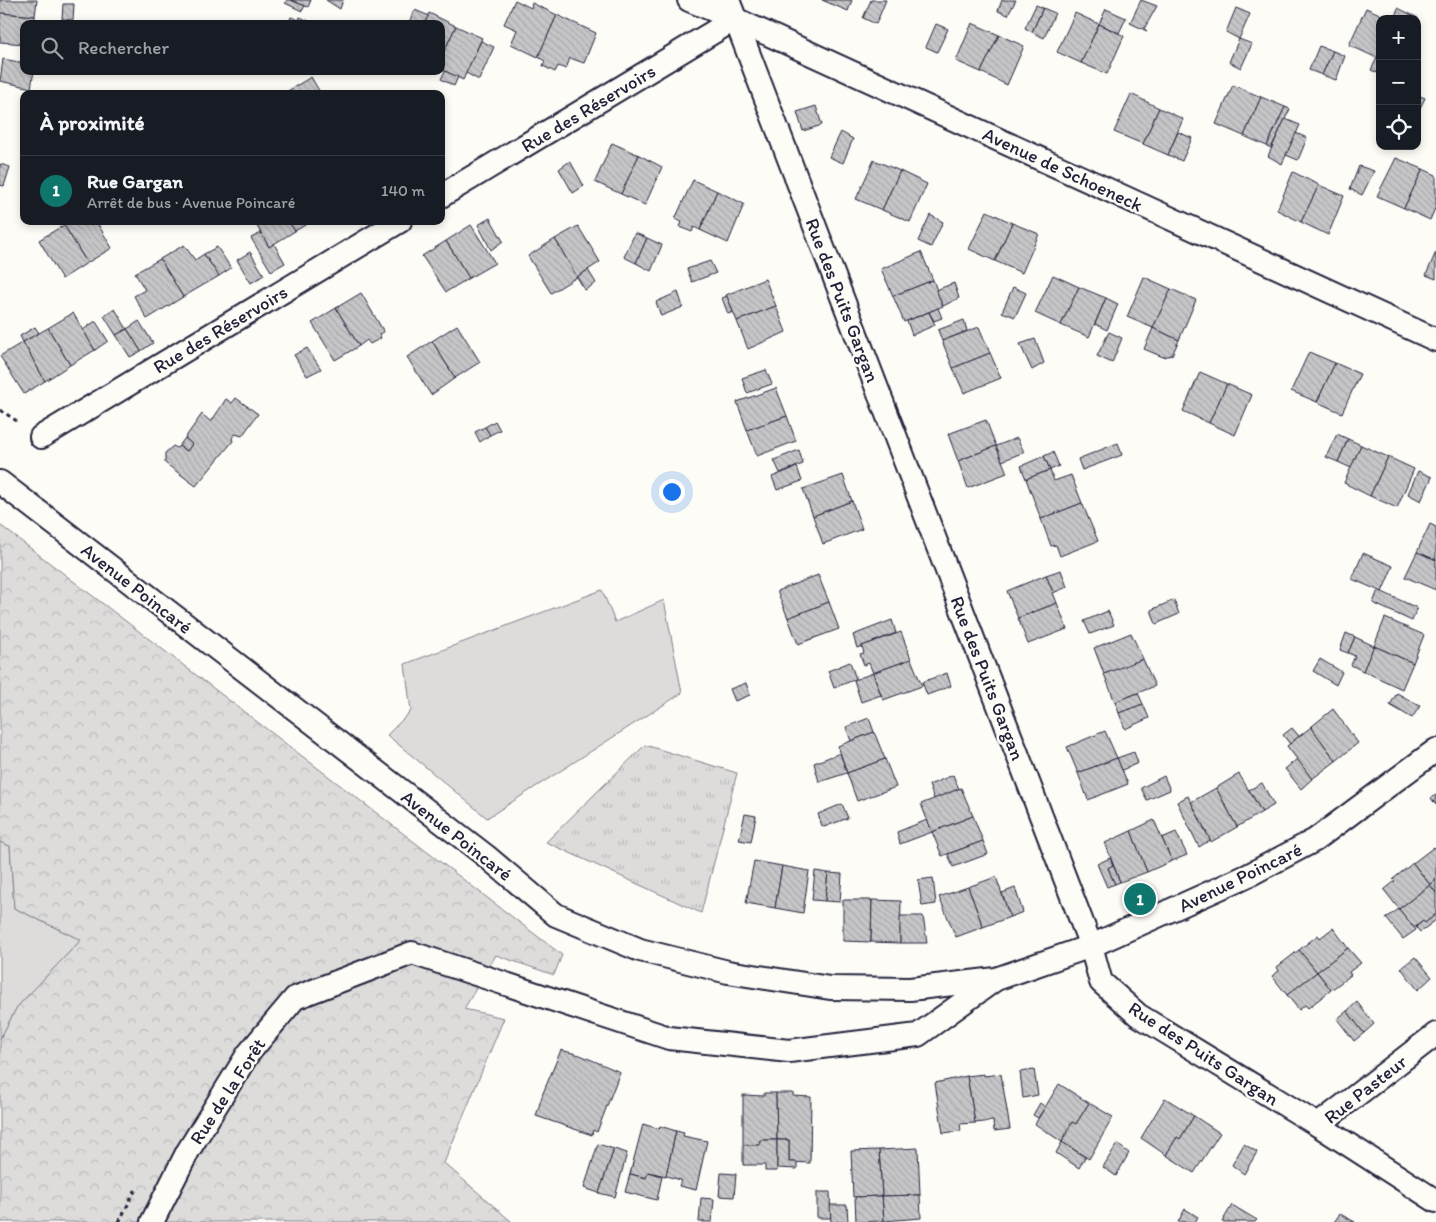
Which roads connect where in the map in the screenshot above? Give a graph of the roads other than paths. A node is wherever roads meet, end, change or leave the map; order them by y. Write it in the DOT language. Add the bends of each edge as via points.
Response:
graph roads {
  1 [pos="689,0"];
  2 [pos="731,10"];
  3 [pos="445,193"];
  4 [pos="393,225"];
  5 [pos="1436,340"];
  6 [pos="41,437"];
  7 [pos="0,482"];
  8 [pos="1436,750"];
  9 [pos="1091,946"];
  10 [pos="412,953"];
  11 [pos="996,979"];
  12 [pos="1436,1034"];
  13 [pos="1318,1125"];
  14 [pos="1436,1201"];
  15 [pos="152,1222"];
  1 -- 2 [label="street, Avenue de Schoeneck"];
  2 -- 3 [label="street, Rue des Réservoirs"];
  2 -- 5 [label="street, Avenue de Schoeneck"];
  2 -- 9 [label="street, Rue des Puits Gargan"];
  4 -- 6 [label="street, Rue des Réservoirs"];
  7 -- 11 [label="street, Avenue Poincaré" via="486,856 556,916 640,950 728,972 830,988 910,989"];
  8 -- 9 [label="street, Avenue Poincaré" via="1316,840 1249,876"];
  9 -- 11 [label="street, Avenue Poincaré"];
  9 -- 13 [label="street, Rue des Puits Gargan" via="1101,982 1138,1014"];
  10 -- 11 [label="street, Avenue Poincaré" via="669,1038 789,1051 918,1035"];
  10 -- 15 [label="street, Rue de la Forêt" via="295,998 248,1054 188,1151"];
  12 -- 13 [label="street, Rue Pasteur"];
  13 -- 14 [label="street, Rue des Puits Gargan"];
}
